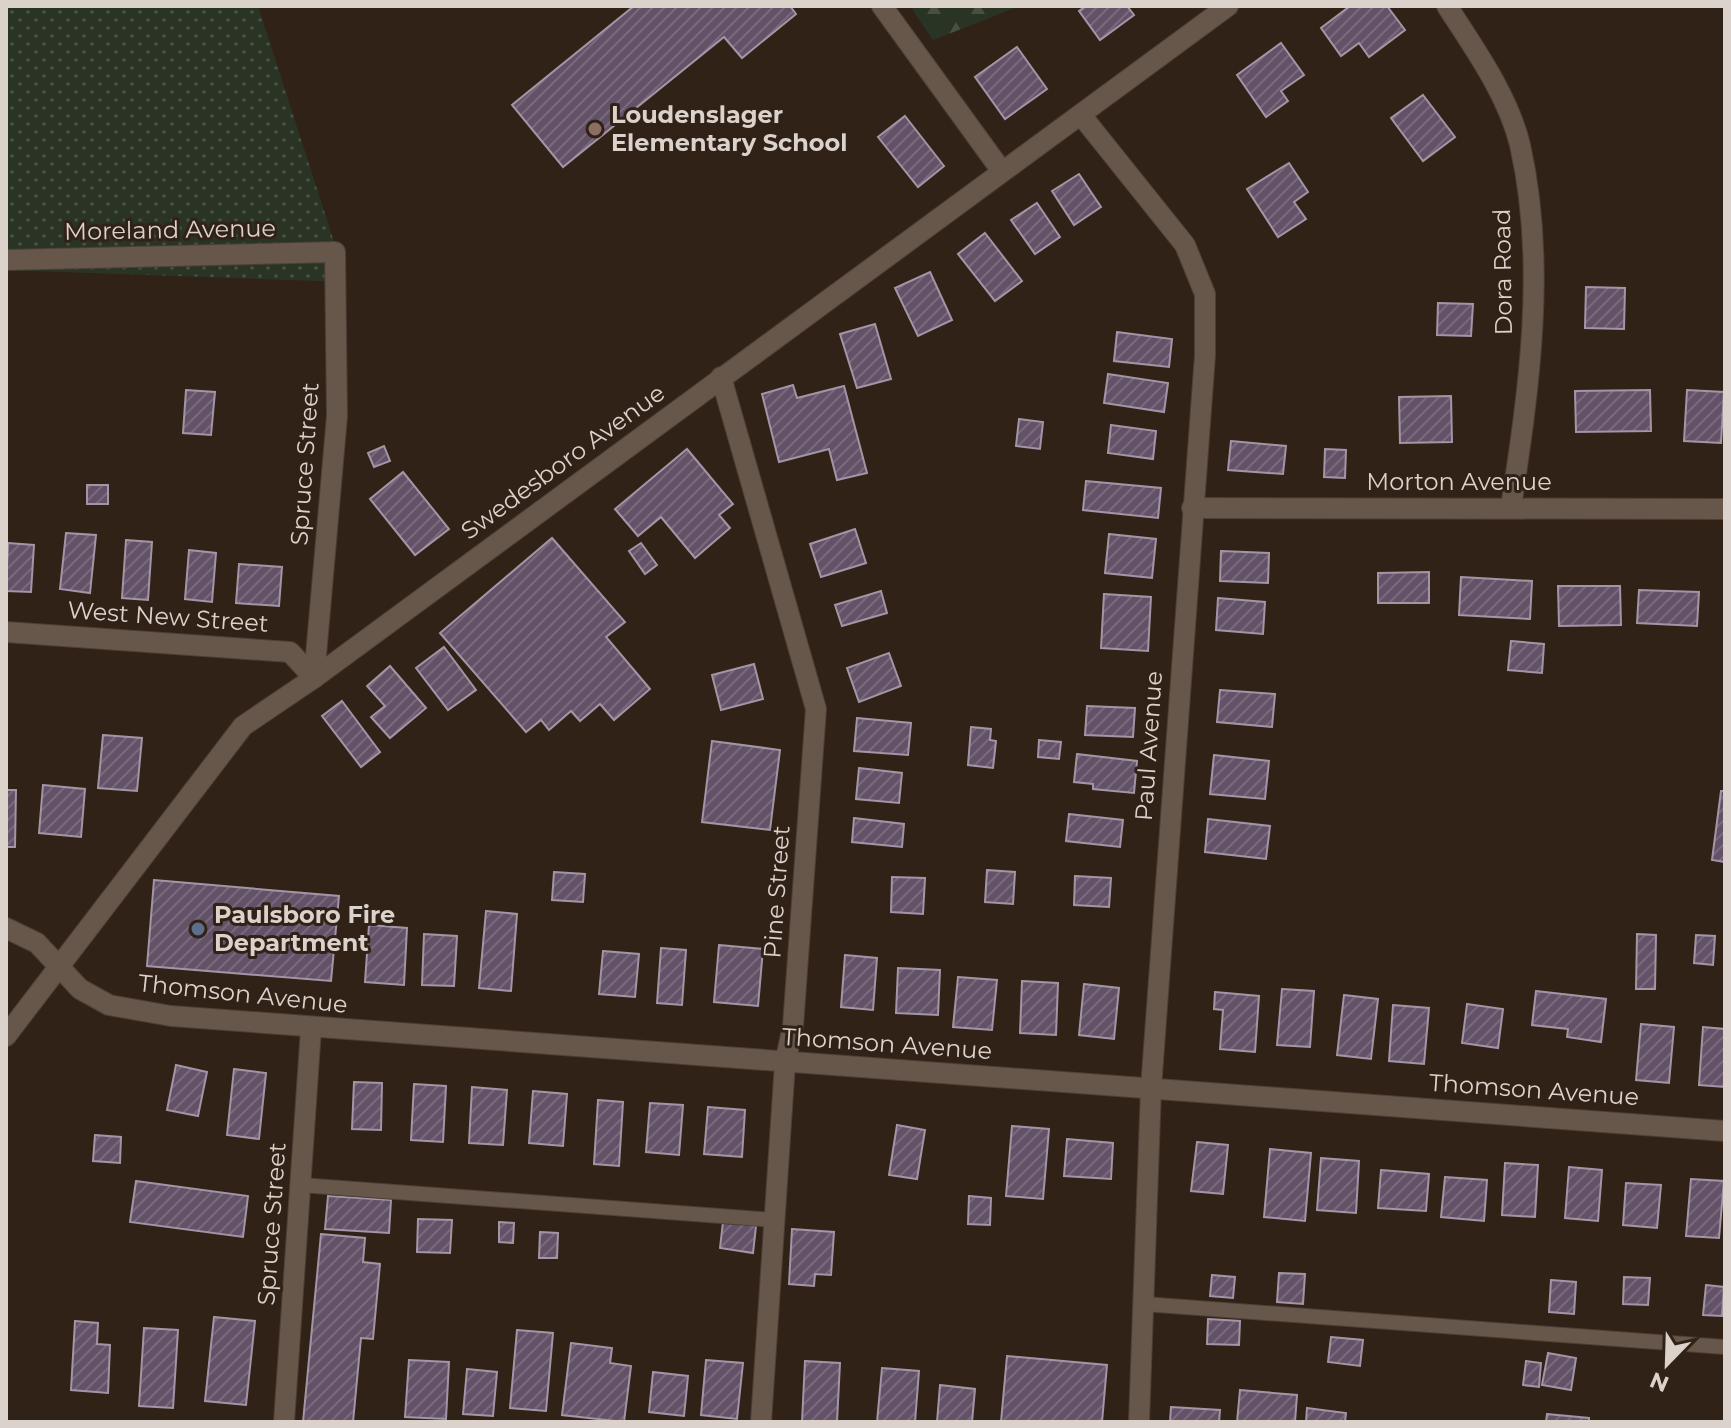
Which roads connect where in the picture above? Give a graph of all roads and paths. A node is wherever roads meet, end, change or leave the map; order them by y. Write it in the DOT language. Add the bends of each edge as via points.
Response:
graph roads {
  1 [pos="882,6"];
  2 [pos="1228,6"];
  3 [pos="1447,6"];
  4 [pos="1081,115"];
  5 [pos="1001,170"];
  6 [pos="335,252"];
  7 [pos="6,260"];
  8 [pos="721,377"];
  9 [pos="1511,507"];
  10 [pos="1192,508"];
  11 [pos="1725,509"];
  12 [pos="6,632"];
  13 [pos="314,678"];
  14 [pos="6,928"];
  15 [pos="60,968"];
  16 [pos="311,1029"];
  17 [pos="6,1036"];
  18 [pos="785,1063"];
  19 [pos="1151,1088"];
  20 [pos="1725,1131"];
  21 [pos="301,1185"];
  22 [pos="774,1220"];
  23 [pos="1144,1304"];
  24 [pos="1725,1347"];
  25 [pos="284,1422"];
  26 [pos="761,1422"];
  27 [pos="1139,1422"];
  1 -- 5 [label="street"];
  2 -- 4 [label="street, Swedesboro Avenue"];
  3 -- 9 [label="street, Dora Road" via="1494,83 1519,143 1533,230 1527,402"];
  4 -- 5 [label="street, Swedesboro Avenue"];
  4 -- 10 [label="street, Paul Avenue" via="1185,245 1205,294"];
  5 -- 8 [label="street, Swedesboro Avenue"];
  6 -- 7 [label="street, Moreland Avenue"];
  6 -- 13 [label="street, Spruce Street" via="337,416"];
  8 -- 13 [label="street, Swedesboro Avenue"];
  8 -- 18 [label="street, Pine Street" via="816,709 793,1026"];
  9 -- 10 [label="street, Morton Avenue"];
  9 -- 11 [label="street, Morton Avenue"];
  10 -- 19 [label="street, Paul Avenue"];
  12 -- 13 [label="street, West New Street" via="290,652"];
  13 -- 15 [label="street, Swedesboro Avenue" via="243,726"];
  14 -- 15 [label="street, Thomson Avenue" via="37,943"];
  15 -- 16 [label="street, Thomson Avenue" via="80,989 109,1005"];
  15 -- 17 [label="street, Swedesboro Avenue"];
  16 -- 18 [label="street, Thomson Avenue"];
  16 -- 21 [label="street, Spruce Street"];
  18 -- 19 [label="street, Thomson Avenue"];
  18 -- 22 [label="street, Pine Street"];
  19 -- 20 [label="street, Thomson Avenue"];
  19 -- 23 [label="street, Paul Avenue"];
  21 -- 22 [label="lane"];
  21 -- 25 [label="street, Spruce Street"];
  22 -- 26 [label="street, Pine Street"];
  23 -- 24 [label="lane"];
  23 -- 27 [label="street, Paul Avenue"];
}
